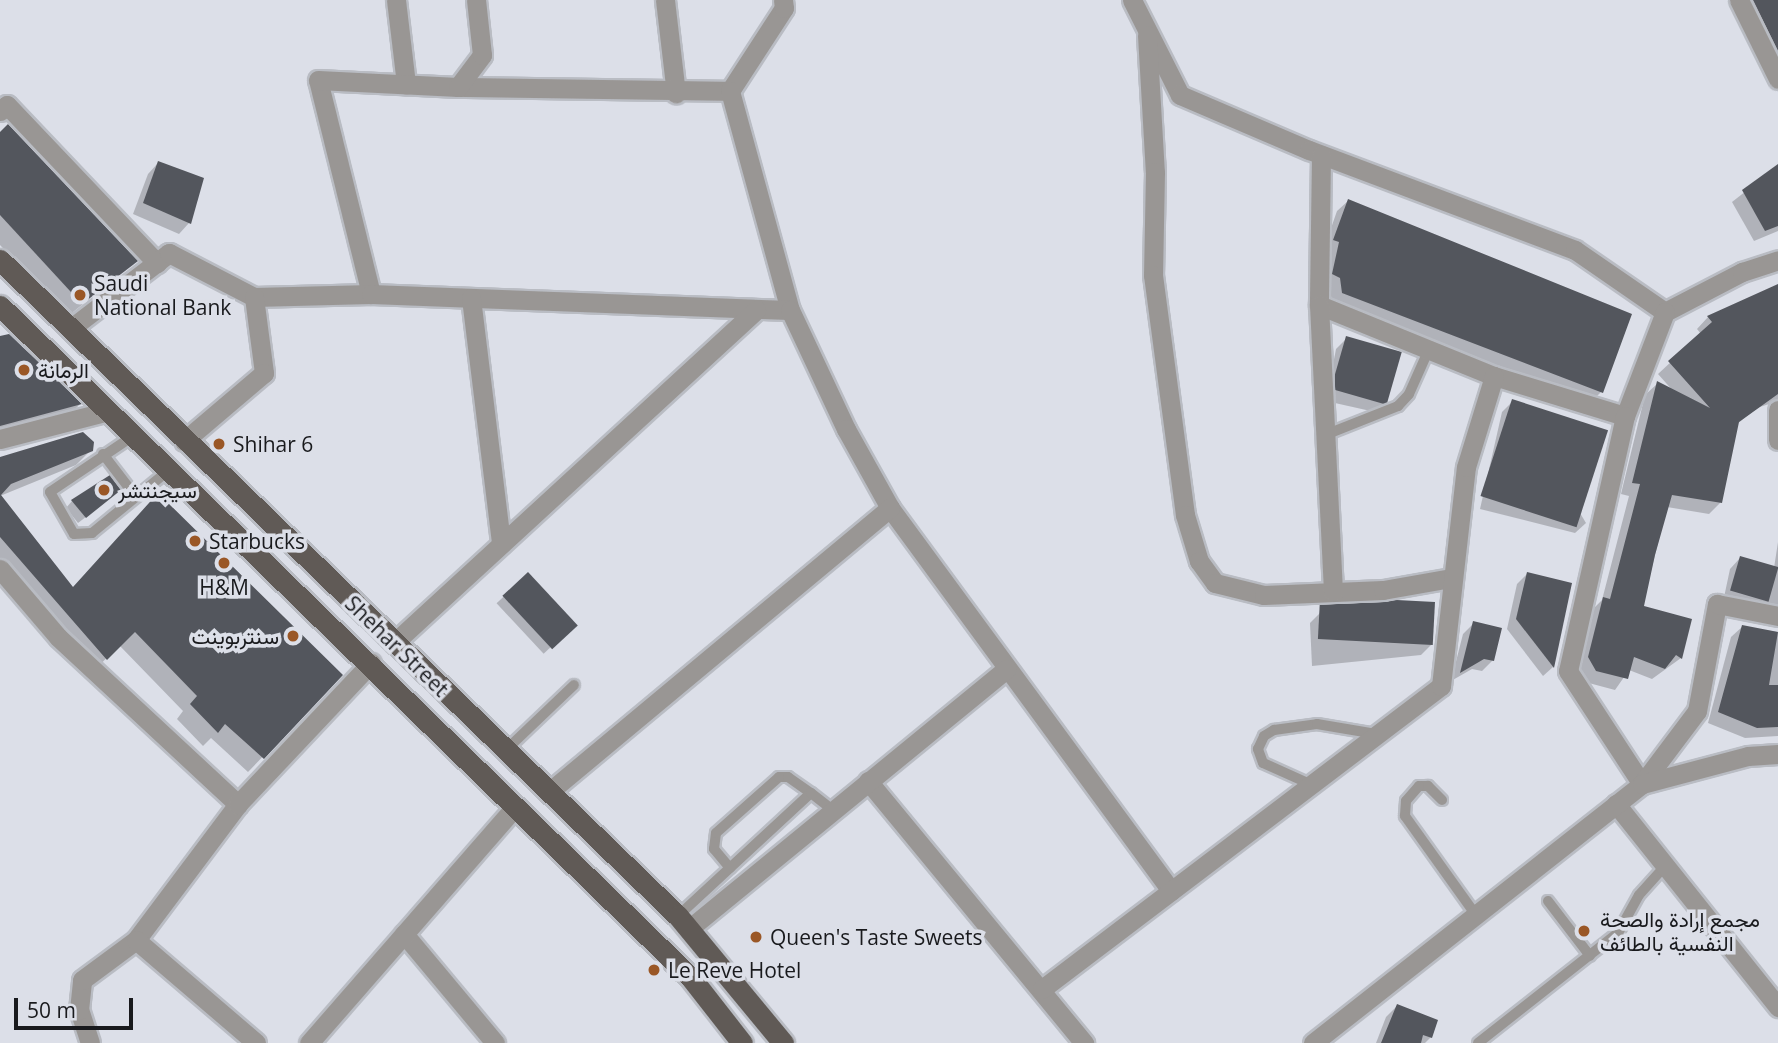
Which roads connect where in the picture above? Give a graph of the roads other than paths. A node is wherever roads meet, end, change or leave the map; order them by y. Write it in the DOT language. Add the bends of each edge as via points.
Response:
graph roads {
  1 [pos="396,0"];
  2 [pos="476,0"];
  3 [pos="665,0"];
  4 [pos="783,0"];
  5 [pos="1132,0"];
  6 [pos="1738,0"];
  7 [pos="1147,35"];
  8 [pos="1778,79"];
  9 [pos="406,84"];
  10 [pos="458,87"];
  11 [pos="730,90"];
  12 [pos="676,93"];
  13 [pos="0,111"];
  14 [pos="1321,155"];
  15 [pos="0,260"];
  16 [pos="1778,260"];
  17 [pos="157,263"];
  18 [pos="371,293"];
  19 [pos="254,297"];
  20 [pos="471,298"];
  21 [pos="1319,305"];
  22 [pos="0,306"];
  23 [pos="756,310"];
  24 [pos="790,310"];
  25 [pos="1665,312"];
  26 [pos="70,329"];
  27 [pos="1429,349"];
  28 [pos="1494,376"];
  29 [pos="1778,410"];
  30 [pos="108,411"];
  31 [pos="1625,416"];
  32 [pos="133,435"];
  33 [pos="1325,435"];
  34 [pos="0,439"];
  35 [pos="1778,440"];
  36 [pos="184,441"];
  37 [pos="103,454"];
  38 [pos="169,470"];
  39 [pos="136,497"];
  40 [pos="890,508"];
  41 [pos="501,544"];
  42 [pos="0,569"];
  43 [pos="1451,578"];
  44 [pos="1333,592"];
  45 [pos="1778,616"];
  46 [pos="394,643"];
  47 [pos="370,663"];
  48 [pos="1006,669"];
  49 [pos="574,685"];
  50 [pos="1377,734"];
  51 [pos="506,750"];
  52 [pos="1778,754"];
  53 [pos="868,781"];
  54 [pos="1310,784"];
  55 [pos="1642,784"];
  56 [pos="549,792"];
  57 [pos="811,793"];
  58 [pos="1442,800"];
  59 [pos="238,804"];
  60 [pos="1616,804"];
  61 [pos="515,807"];
  62 [pos="833,810"];
  63 [pos="1665,866"];
  64 [pos="730,868"];
  65 [pos="1171,891"];
  66 [pos="1548,901"];
  67 [pos="1476,915"];
  68 [pos="684,922"];
  69 [pos="404,934"];
  70 [pos="136,940"];
  71 [pos="1590,956"];
  72 [pos="1042,989"];
  73 [pos="1778,1007"];
  74 [pos="1325,1040"];
  75 [pos="90,1043"];
  76 [pos="256,1043"];
  77 [pos="309,1043"];
  78 [pos="495,1043"];
  79 [pos="742,1043"];
  80 [pos="783,1043"];
  81 [pos="1084,1043"];
  82 [pos="1478,1043"];
  1 -- 9 [label="street"];
  2 -- 10 [label="street" via="482,55"];
  3 -- 12 [label="street"];
  4 -- 11 [label="street" via="784,8"];
  5 -- 7 [label="street"];
  6 -- 8 [label="street"];
  7 -- 14 [label="street" via="1180,95"];
  7 -- 44 [label="street" via="1155,172 1153,275 1185,515 1199,561 1215,583 1235,590 1264,595"];
  9 -- 10 [label="street"];
  9 -- 18 [label="street" via="317,80"];
  10 -- 12 [label="street"];
  11 -- 12 [label="street"];
  11 -- 24 [label="street"];
  13 -- 17 [label="street" via="7,105"];
  14 -- 21 [label="street"];
  14 -- 25 [label="street" via="1575,250"];
  15 -- 26 [label="main road, Shehar Street"];
  16 -- 25 [label="street" via="1742,272"];
  17 -- 19 [label="street" via="169,253"];
  17 -- 26 [label="street"];
  18 -- 19 [label="street"];
  18 -- 20 [label="street"];
  19 -- 36 [label="street" via="264,373"];
  20 -- 23 [label="street"];
  20 -- 41 [label="street"];
  21 -- 27 [label="street"];
  21 -- 33 [label="street"];
  22 -- 30 [label="main road, Shehar Street"];
  23 -- 24 [label="street"];
  23 -- 41 [label="street"];
  24 -- 40 [label="street" via="846,429"];
  25 -- 31 [label="street"];
  26 -- 36 [label="main road, Shehar Street"];
  27 -- 28 [label="street"];
  27 -- 33 [label="lane" via="1409,394 1398,406"];
  28 -- 31 [label="street"];
  28 -- 43 [label="street" via="1466,467"];
  29 -- 35 [label="street"];
  30 -- 32 [label="main road, Shehar Street"];
  30 -- 34 [label="street"];
  31 -- 55 [label="street" via="1568,671"];
  32 -- 37 [label="lane"];
  32 -- 38 [label="main road, Shehar Street"];
  33 -- 44 [label="street"];
  36 -- 46 [label="main road, Shehar Street"];
  37 -- 39 [label="lane"];
  37 -- 39 [label="lane" via="50,492 74,534 92,533"];
  38 -- 39 [label="lane"];
  38 -- 47 [label="main road, Shehar Street"];
  40 -- 48 [label="street"];
  40 -- 56 [label="street"];
  41 -- 46 [label="street"];
  42 -- 59 [label="street" via="58,637"];
  43 -- 44 [label="street" via="1383,590"];
  43 -- 50 [label="street" via="1441,686"];
  45 -- 55 [label="street" via="1717,604 1697,711"];
  46 -- 51 [label="main road, Shehar Street"];
  47 -- 59 [label="street"];
  47 -- 61 [label="main road, Shehar Street"];
  48 -- 53 [label="street"];
  48 -- 65 [label="street"];
  49 -- 51 [label="lane"];
  50 -- 54 [label="street"];
  50 -- 54 [label="lane" via="1317,724 1274,730 1264,736 1258,749 1263,763"];
  51 -- 56 [label="main road, Shehar Street"];
  52 -- 55 [label="street" via="1748,756"];
  53 -- 62 [label="street"];
  53 -- 72 [label="street"];
  54 -- 65 [label="street"];
  55 -- 60 [label="street"];
  56 -- 68 [label="main road, Shehar Street"];
  57 -- 62 [label="lane"];
  57 -- 64 [label="lane"];
  57 -- 64 [label="lane" via="788,777 779,777 716,833 713,849"];
  58 -- 67 [label="lane" via="1429,786 1419,786 1406,801 1405,816"];
  59 -- 70 [label="street"];
  60 -- 63 [label="street"];
  60 -- 67 [label="street"];
  61 -- 69 [label="street"];
  61 -- 79 [label="main road, Shehar Street" via="692,979"];
  62 -- 68 [label="street"];
  63 -- 71 [label="lane" via="1639,895 1627,923"];
  63 -- 73 [label="street"];
  64 -- 68 [label="lane"];
  65 -- 72 [label="street"];
  66 -- 71 [label="lane"];
  67 -- 74 [label="street"];
  68 -- 80 [label="main road, Shehar Street"];
  69 -- 77 [label="street"];
  69 -- 78 [label="street"];
  70 -- 75 [label="street" via="82,980 79,1010"];
  70 -- 76 [label="street"];
  71 -- 82 [label="lane"];
  72 -- 81 [label="street"];
}
